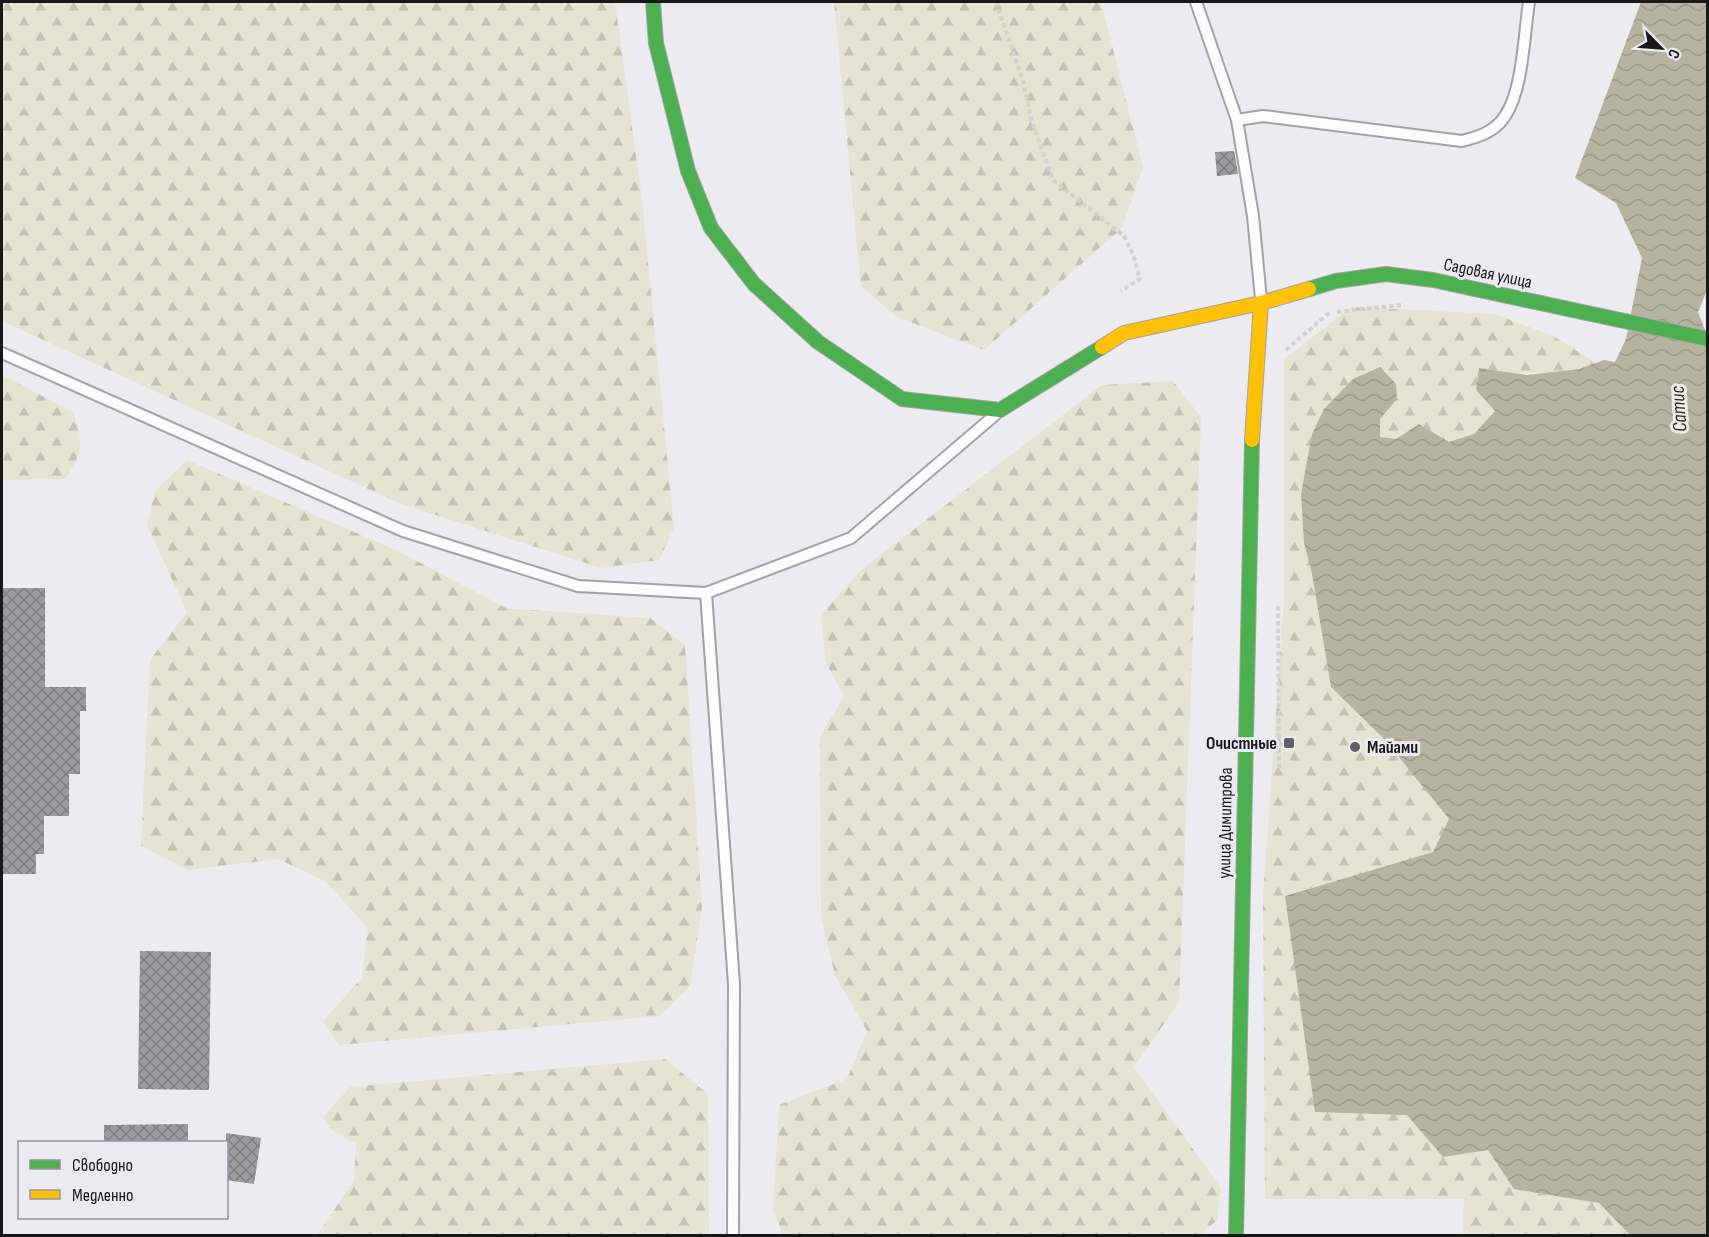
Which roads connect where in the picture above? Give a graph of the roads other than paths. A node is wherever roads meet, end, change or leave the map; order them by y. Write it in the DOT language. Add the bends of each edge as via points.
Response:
graph roads {
  1 [pos="652,2"];
  2 [pos="1196,2"];
  3 [pos="1529,2"];
  4 [pos="1237,120"];
  5 [pos="1261,303"];
  6 [pos="1707,339"];
  7 [pos="2,353"];
  8 [pos="1000,410"];
  9 [pos="706,593"];
  10 [pos="733,1236"];
  11 [pos="1236,1236"];
  1 -- 8 [label="street" via="656,43 688,171 711,228 754,284 818,342 902,399"];
  2 -- 4 [label="lane"];
  3 -- 4 [label="lane" via="1516,90 1505,117 1482,136 1462,141 1263,116"];
  4 -- 5 [label="lane" via="1253,216"];
  5 -- 6 [label="street, Садовая улица" via="1336,281 1386,274 1433,280"];
  5 -- 8 [label="street, Садовая улица" via="1124,333"];
  5 -- 11 [label="street, улица Димитрова" via="1252,443"];
  7 -- 9 [label="lane" via="403,531 578,586"];
  8 -- 9 [label="lane" via="851,538"];
  9 -- 10 [label="lane" via="734,984"];
}
